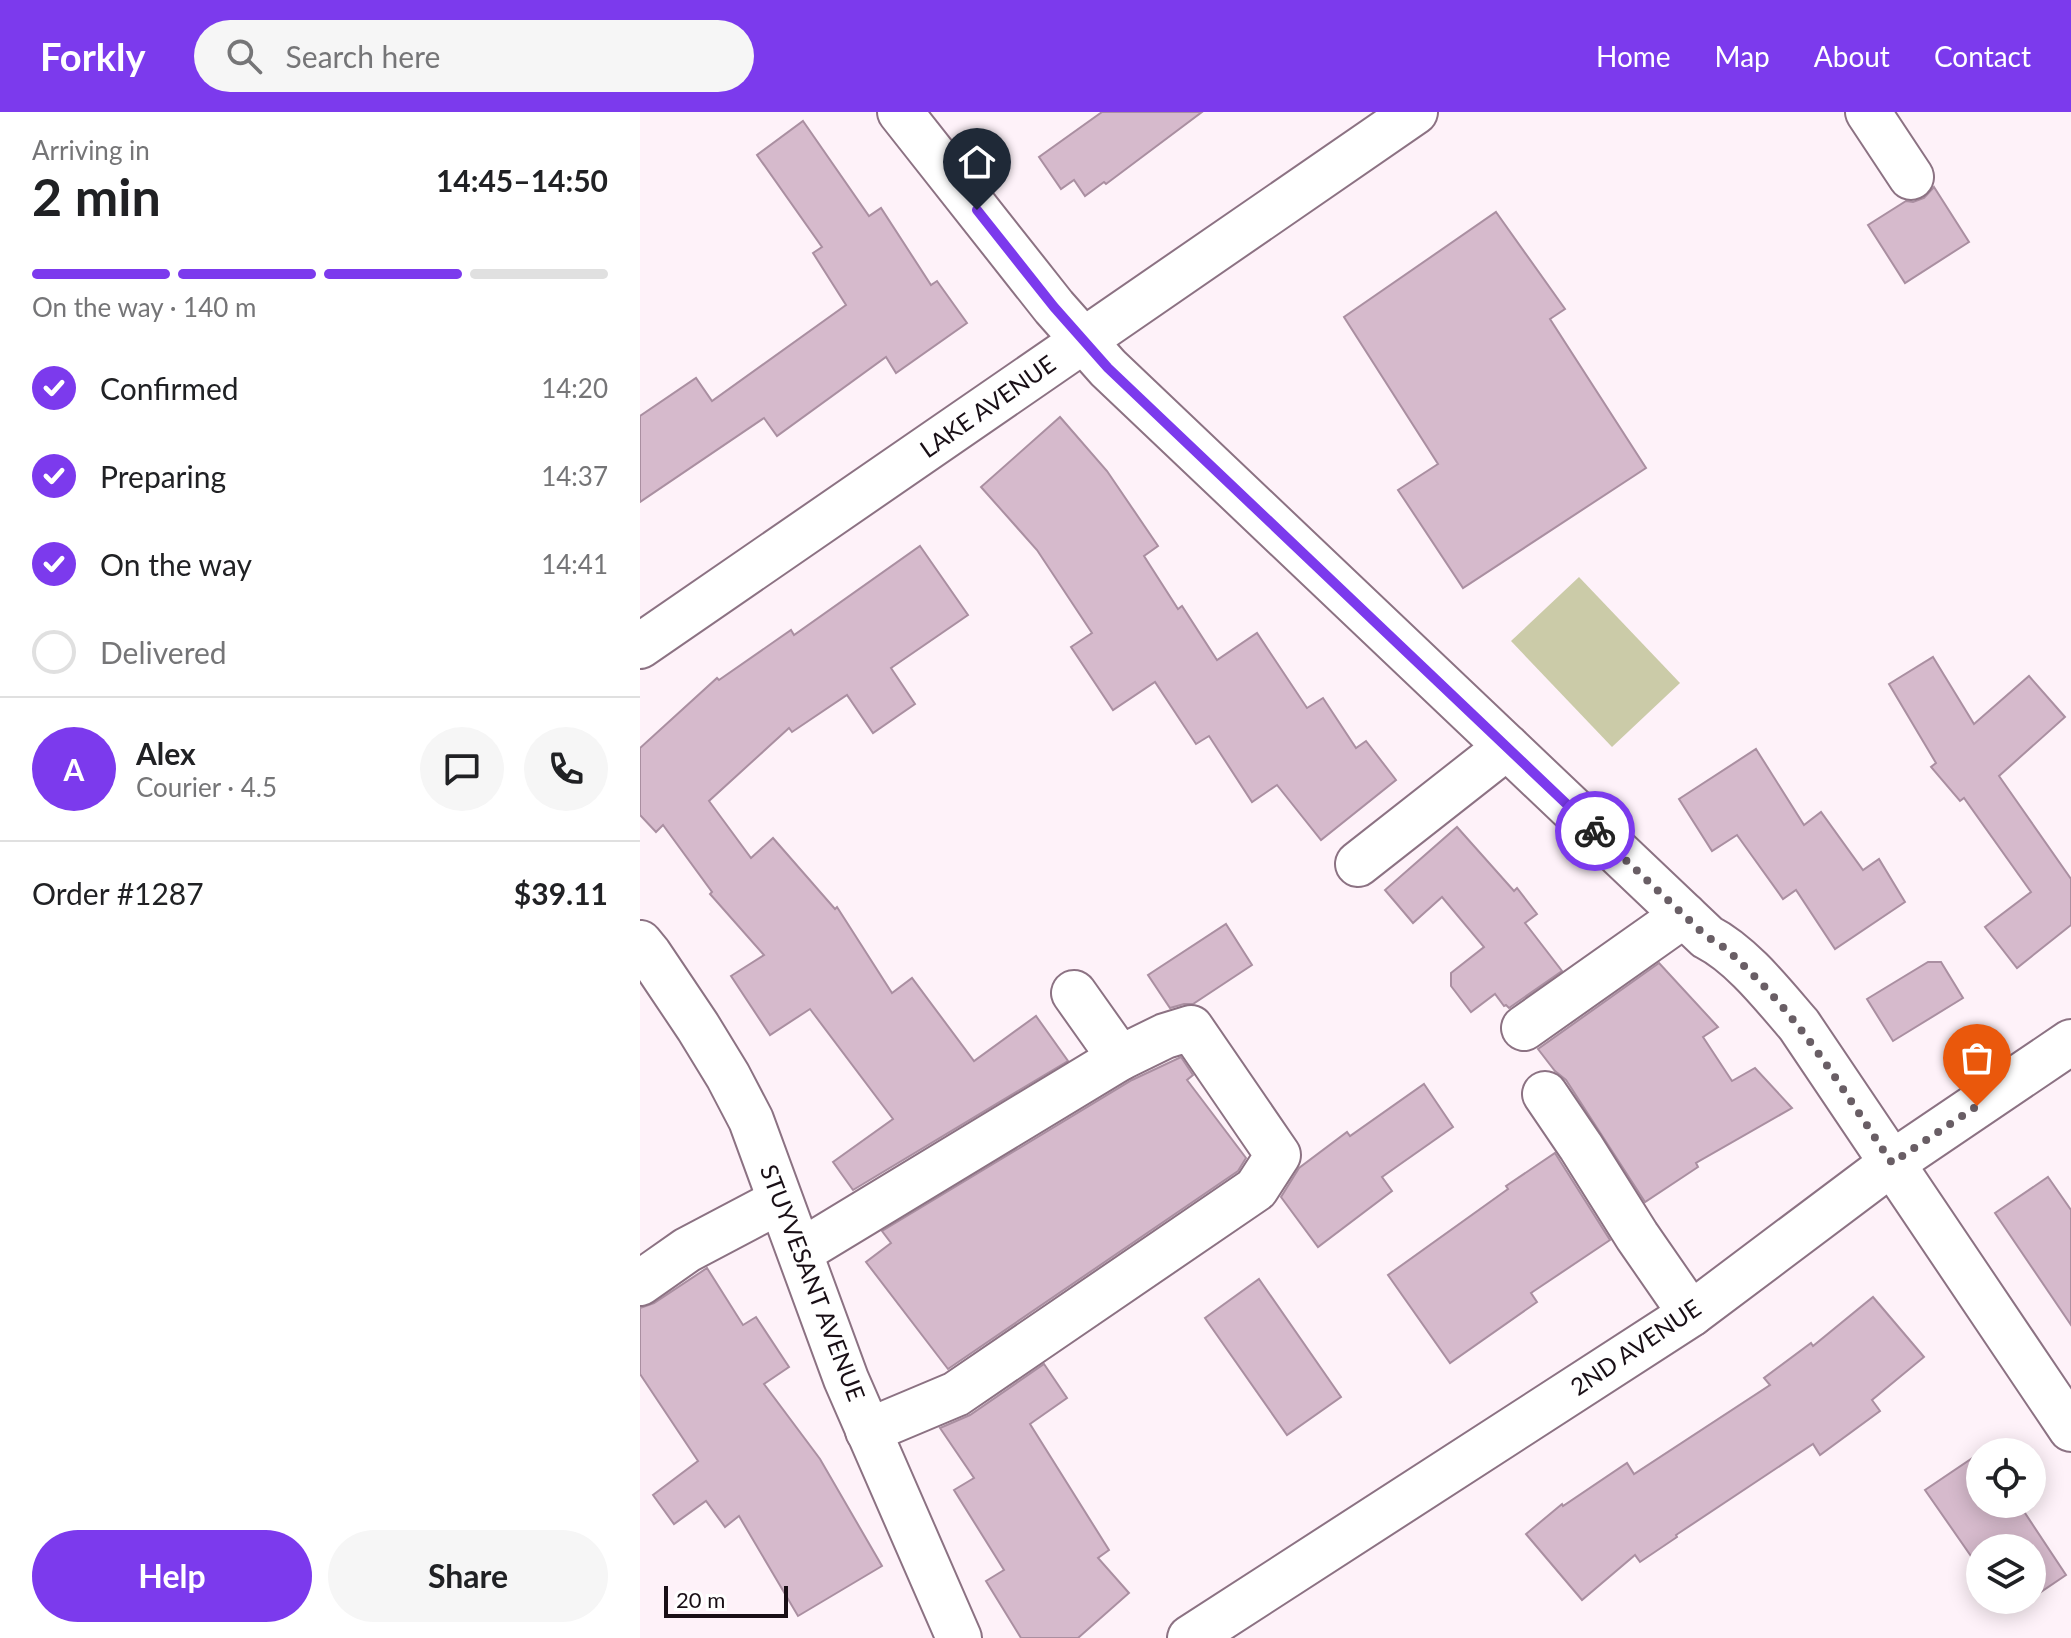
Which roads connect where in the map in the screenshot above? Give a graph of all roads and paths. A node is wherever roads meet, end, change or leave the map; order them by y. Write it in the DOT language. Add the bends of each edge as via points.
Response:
graph roads {
  1 [pos="900,112"];
  2 [pos="1415,112"];
  3 [pos="1868,112"];
  4 [pos="1911,177"];
  5 [pos="1084,340"];
  6 [pos="640,646"];
  7 [pos="1507,747"];
  8 [pos="1358,864"];
  9 [pos="1684,915"];
  10 [pos="640,943"];
  11 [pos="1074,993"];
  12 [pos="1524,1028"];
  13 [pos="2071,1042"];
  14 [pos="1120,1058"];
  15 [pos="1545,1094"];
  16 [pos="1892,1163"];
  17 [pos="780,1201"];
  18 [pos="800,1252"];
  19 [pos="640,1283"];
  20 [pos="1691,1314"];
  21 [pos="2071,1429"];
  22 [pos="868,1431"];
  23 [pos="959,1638"];
  24 [pos="1190,1638"];
  1 -- 5 [label="street"];
  2 -- 5 [label="street, LAKE AVENUE"];
  3 -- 4 [label="street"];
  5 -- 6 [label="street, LAKE AVENUE"];
  5 -- 7 [label="street"];
  7 -- 8 [label="street"];
  7 -- 9 [label="street"];
  9 -- 12 [label="street"];
  9 -- 16 [label="street" via="1722,944 1799,1025"];
  10 -- 17 [label="street, STUYVESANT AVENUE" via="728,1076 751,1120"];
  11 -- 14 [label="street"];
  13 -- 16 [label="street, 2ND AVENUE"];
  14 -- 18 [label="street"];
  14 -- 22 [label="street" via="1191,1028 1278,1155 1256,1189 956,1394"];
  15 -- 20 [label="street"];
  16 -- 20 [label="street, 2ND AVENUE"];
  16 -- 21 [label="street"];
  17 -- 18 [label="street, STUYVESANT AVENUE"];
  17 -- 19 [label="street" via="687,1250"];
  18 -- 22 [label="street, STUYVESANT AVENUE"];
  20 -- 24 [label="street, 2ND AVENUE"];
  22 -- 23 [label="street, STUYVESANT AVENUE"];
}
